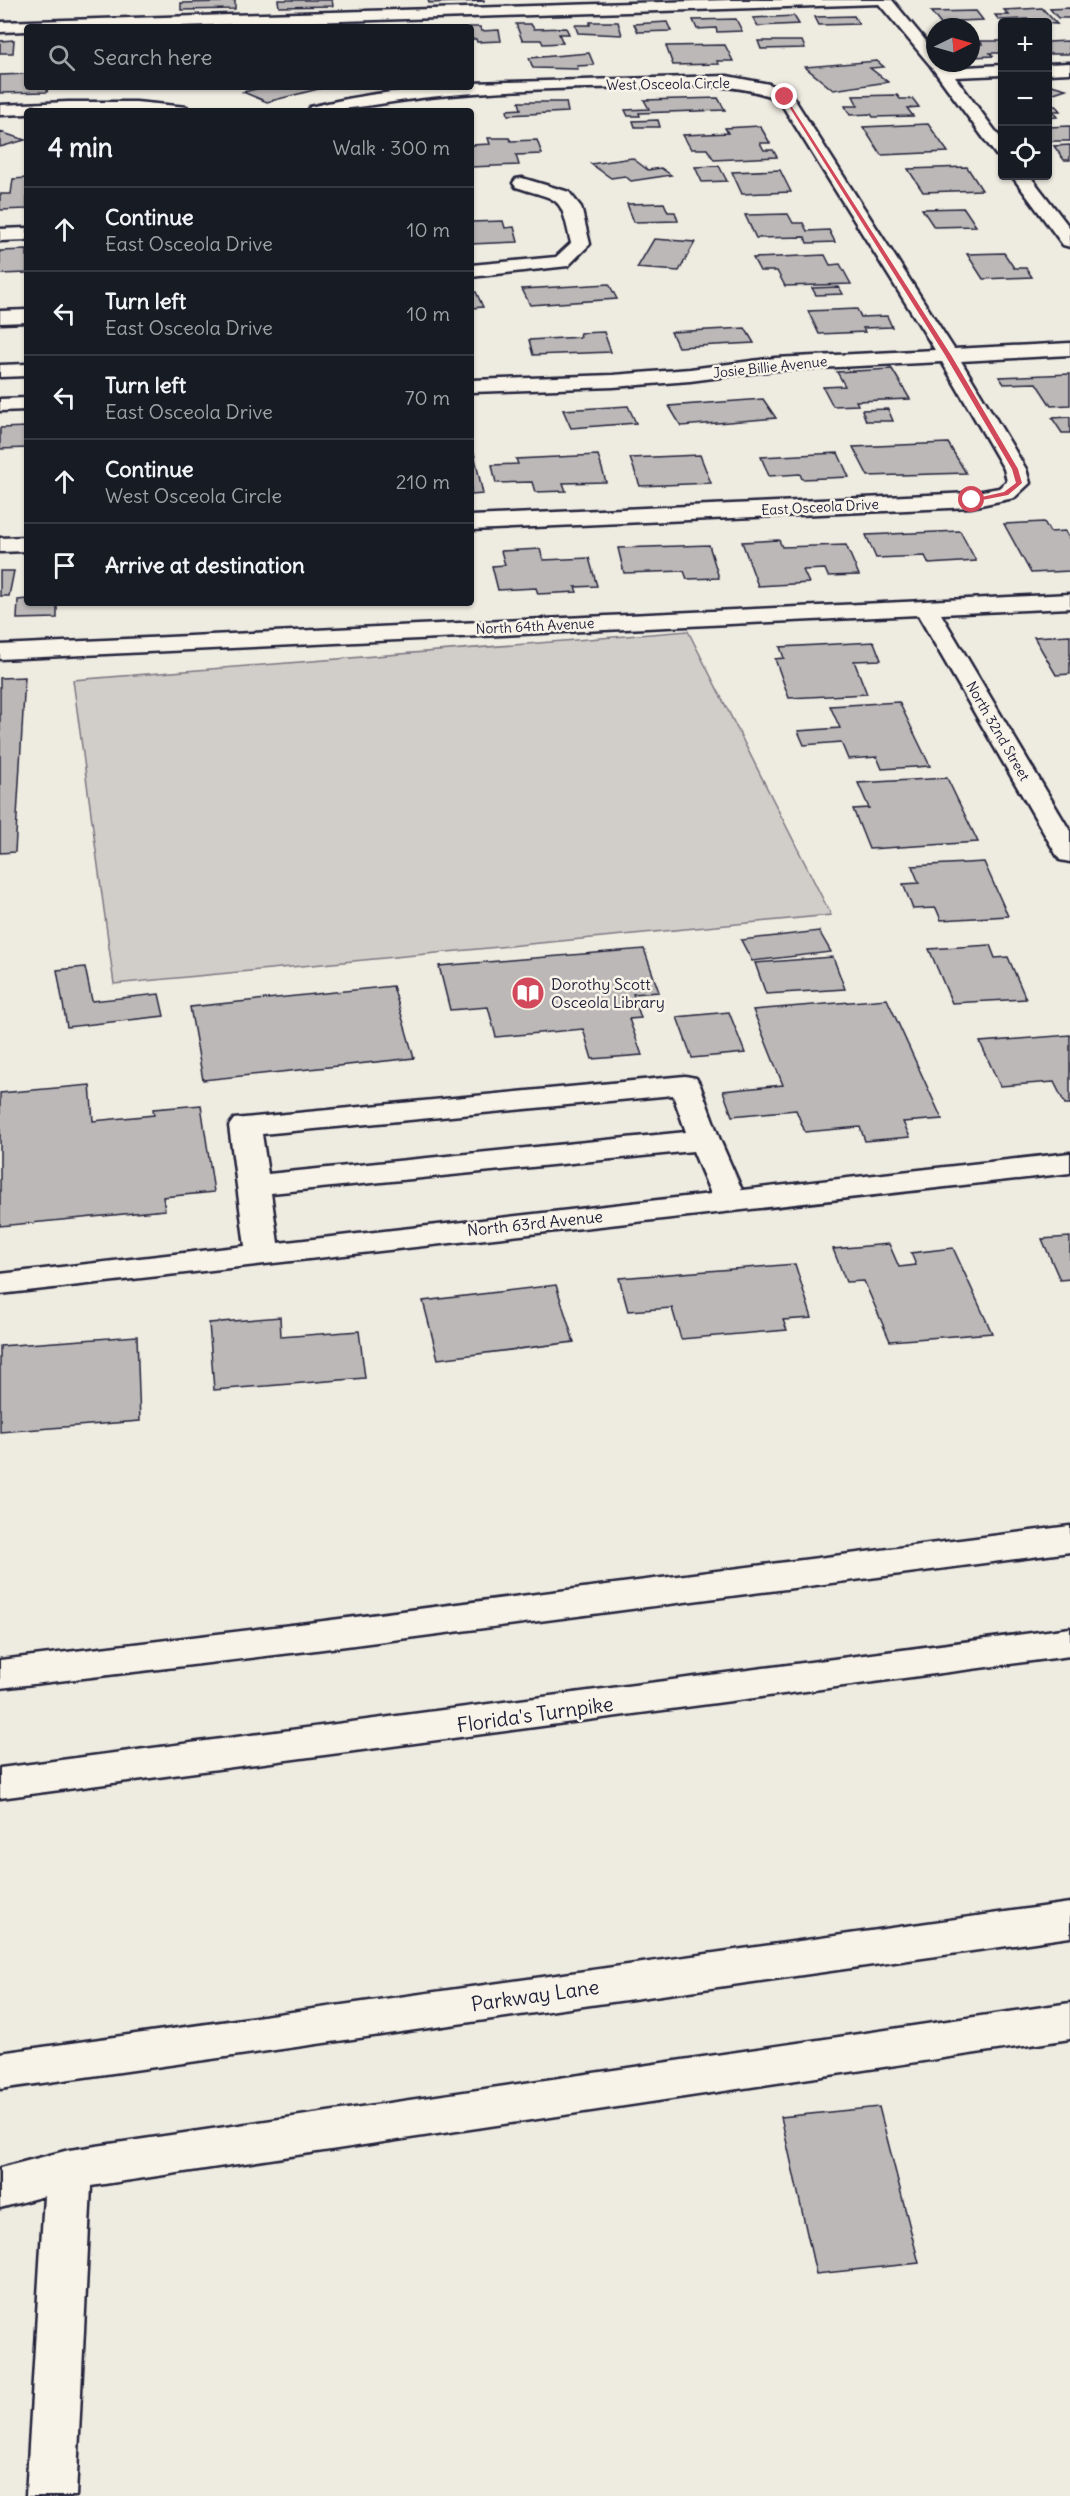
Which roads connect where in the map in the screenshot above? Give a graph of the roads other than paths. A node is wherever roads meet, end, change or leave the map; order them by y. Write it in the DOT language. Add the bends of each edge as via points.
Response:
graph roads {
  1 [pos="876,0"];
  2 [pos="884,0"];
  3 [pos="628,4"];
  4 [pos="380,7"];
  5 [pos="37,24"];
  6 [pos="24,25"];
  7 [pos="0,27"];
  8 [pos="926,51"];
  9 [pos="1070,68"];
  10 [pos="980,69"];
  11 [pos="1052,69"];
  12 [pos="998,70"];
  13 [pos="943,72"];
  14 [pos="474,88"];
  15 [pos="449,90"];
  16 [pos="60,108"];
  17 [pos="161,108"];
  18 [pos="331,108"];
  19 [pos="24,109"];
  20 [pos="0,110"];
  21 [pos="998,146"];
  22 [pos="1024,180"];
  23 [pos="522,183"];
  24 [pos="24,234"];
  25 [pos="0,235"];
  26 [pos="1070,241"];
  27 [pos="474,271"];
  28 [pos="24,316"];
  29 [pos="0,317"];
  30 [pos="1070,350"];
  31 [pos="948,355"];
  32 [pos="0,370"];
  33 [pos="24,370"];
  34 [pos="474,386"];
  35 [pos="24,404"];
  36 [pos="0,405"];
  37 [pos="474,523"];
  38 [pos="24,544"];
  39 [pos="0,545"];
  40 [pos="1070,601"];
  41 [pos="925,607"];
  42 [pos="0,652"];
  43 [pos="1070,855"];
  44 [pos="705,1140"];
  45 [pos="1070,1163"];
  46 [pos="254,1185"];
  47 [pos="730,1201"];
  48 [pos="263,1254"];
  49 [pos="0,1284"];
  50 [pos="1070,1539"];
  51 [pos="1070,1642"];
  52 [pos="0,1674"];
  53 [pos="0,1783"];
  54 [pos="1070,1920"];
  55 [pos="1070,2021"];
  56 [pos="0,2071"];
  57 [pos="69,2170"];
  58 [pos="0,2188"];
  59 [pos="51,2496"];
  1 -- 3 [label="main road"];
  2 -- 8 [label="main road"];
  3 -- 4 [label="main road"];
  4 -- 5 [label="main road"];
  6 -- 7 [label="main road"];
  9 -- 11 [label="main road"];
  10 -- 12 [label="main road"];
  13 -- 21 [label="main road"];
  14 -- 31 [label="main road, West Osceola Circle" via="727,81 763,87 785,97"];
  15 -- 18 [label="main road, West Osceola Circle"];
  16 -- 17 [label="main road"];
  19 -- 20 [label="main road"];
  22 -- 26 [label="main road"];
  23 -- 27 [label="main road" via="563,196 572,207 581,244 561,262"];
  24 -- 25 [label="main road"];
  28 -- 29 [label="main road"];
  30 -- 31 [label="main road, Josie Billie Avenue"];
  31 -- 34 [label="main road, Josie Billie Avenue" via="775,364 613,381"];
  31 -- 37 [label="main road, East Osceola Drive" via="1015,469 1019,483 1006,493 972,500"];
  32 -- 33 [label="main road"];
  35 -- 36 [label="main road"];
  38 -- 39 [label="main road"];
  40 -- 41 [label="main road, North 64th Avenue"];
  41 -- 42 [label="main road, North 64th Avenue"];
  41 -- 43 [label="main road, North 32nd Street"];
  44 -- 46 [label="main road"];
  44 -- 46 [label="main road" via="685,1085 245,1126"];
  44 -- 47 [label="main road"];
  45 -- 47 [label="main road, North 63rd Avenue"];
  46 -- 48 [label="main road"];
  47 -- 48 [label="main road, North 63rd Avenue"];
  48 -- 49 [label="main road, North 63rd Avenue"];
  50 -- 52 [label="main road"];
  51 -- 53 [label="main road, Florida's Turnpike"];
  54 -- 56 [label="main road, Parkway Lane"];
  55 -- 57 [label="main road"];
  57 -- 58 [label="main road"];
  57 -- 59 [label="main road"];
}
